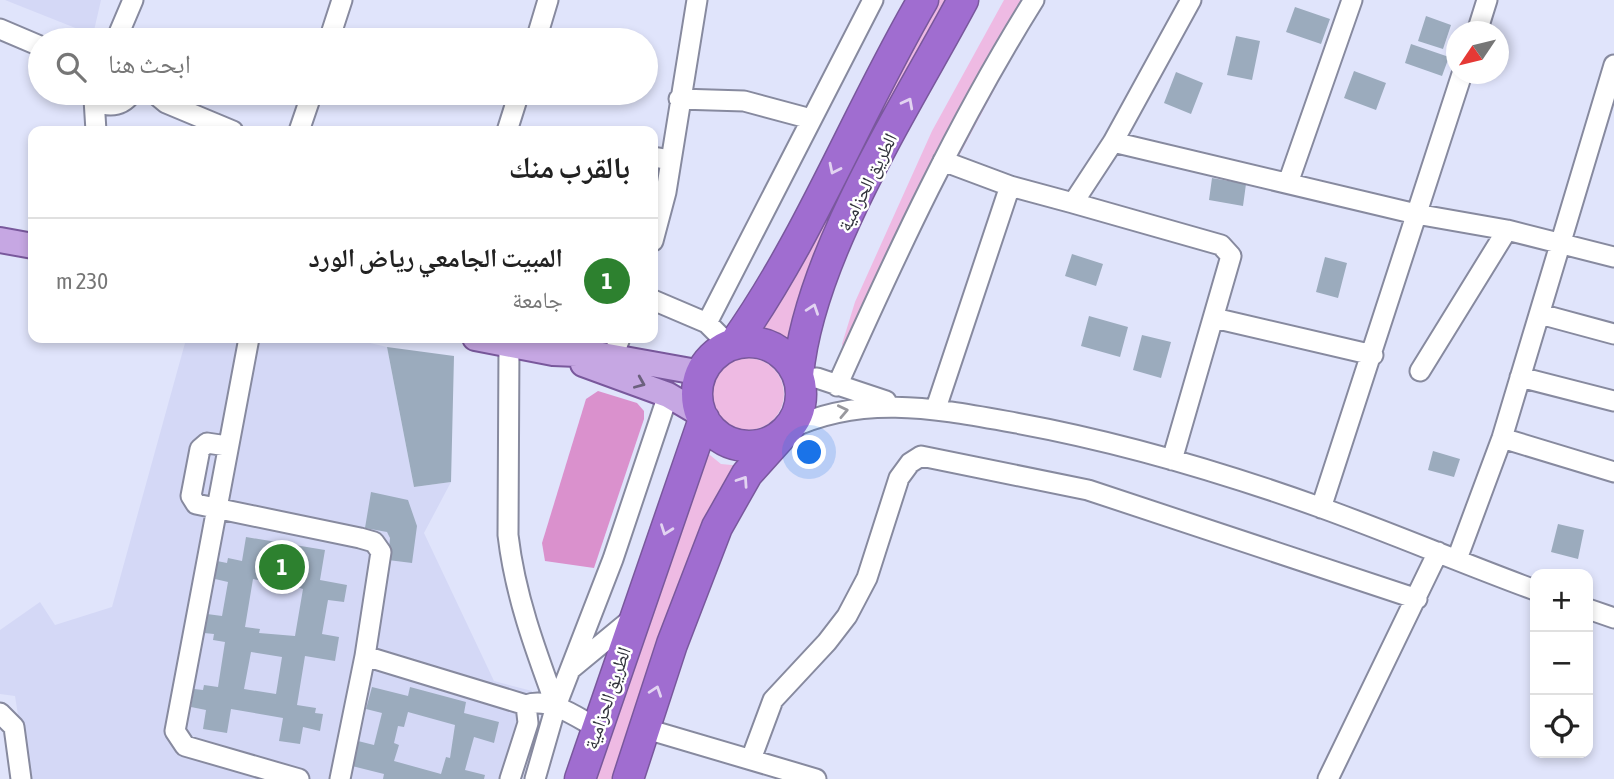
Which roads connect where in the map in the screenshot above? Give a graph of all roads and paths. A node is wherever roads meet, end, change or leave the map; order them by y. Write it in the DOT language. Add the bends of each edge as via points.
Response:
graph roads {
  1 [pos="342,0"];
  2 [pos="548,0"];
  3 [pos="697,0"];
  4 [pos="873,0"];
  5 [pos="923,0"];
  6 [pos="963,0"];
  7 [pos="1034,0"];
  8 [pos="1191,0"];
  9 [pos="1352,0"];
  10 [pos="1487,0"];
  11 [pos="131,8"];
  12 [pos="1480,21"];
  13 [pos="122,28"];
  14 [pos="128,28"];
  15 [pos="338,28"];
  16 [pos="540,28"];
  17 [pos="0,29"];
  18 [pos="28,41"];
  19 [pos="1614,65"];
  20 [pos="1459,84"];
  21 [pos="679,99"];
  22 [pos="93,105"];
  23 [pos="121,105"];
  24 [pos="175,105"];
  25 [pos="308,105"];
  26 [pos="515,105"];
  27 [pos="811,119"];
  28 [pos="95,126"];
  29 [pos="106,126"];
  30 [pos="222,126"];
  31 [pos="301,126"];
  32 [pos="508,126"];
  33 [pos="1113,142"];
  34 [pos="662,158"];
  35 [pos="943,161"];
  36 [pos="1288,183"];
  37 [pos="1010,186"];
  38 [pos="658,195"];
  39 [pos="1073,203"];
  40 [pos="1416,214"];
  41 [pos="1507,230"];
  42 [pos="0,240"];
  43 [pos="1559,242"];
  44 [pos="28,245"];
  45 [pos="1614,257"];
  46 [pos="658,302"];
  47 [pos="1540,314"];
  48 [pos="1214,318"];
  49 [pos="707,323"];
  50 [pos="1614,334"];
  51 [pos="248,343"];
  52 [pos="503,343"];
  53 [pos="509,344"];
  54 [pos="732,345"];
  55 [pos="617,347"];
  56 [pos="553,353"];
  57 [pos="1373,355"];
  58 [pos="1420,371"];
  59 [pos="702,373"];
  60 [pos="798,377"];
  61 [pos="1520,377"];
  62 [pos="837,386"];
  63 [pos="668,395"];
  64 [pos="1614,401"];
  65 [pos="901,405"];
  66 [pos="936,408"];
  67 [pos="703,417"];
  68 [pos="785,432"];
  69 [pos="1502,438"];
  70 [pos="1172,460"];
  71 [pos="1614,472"];
  72 [pos="1321,508"];
  73 [pos="215,510"];
  74 [pos="1438,552"];
  75 [pos="1457,559"];
  76 [pos="1530,588"];
  77 [pos="1417,599"];
  78 [pos="1593,610"];
  79 [pos="635,616"];
  80 [pos="1614,618"];
  81 [pos="365,656"];
  82 [pos="571,669"];
  83 [pos="526,705"];
  84 [pos="556,706"];
  85 [pos="0,713"];
  86 [pos="596,727"];
  87 [pos="643,728"];
  88 [pos="751,759"];
  89 [pos="774,773"];
  90 [pos="20,779"];
  91 [pos="299,779"];
  92 [pos="340,779"];
  93 [pos="510,779"];
  94 [pos="535,779"];
  95 [pos="580,779"];
  96 [pos="628,779"];
  97 [pos="816,779"];
  98 [pos="1328,779"];
  1 -- 15 [label="street"];
  2 -- 16 [label="street"];
  3 -- 21 [label="street"];
  4 -- 27 [label="street"];
  5 -- 54 [label="highway, الطريق الحزامية, one-way" via="792,255"];
  60 -- 6 [label="highway, الطريق الحزامية, one-way" via="806,329 849,216"];
  7 -- 35 [label="street"];
  8 -- 33 [label="street"];
  9 -- 36 [label="street"];
  10 -- 12 [label="street"];
  11 -- 13 [label="street"];
  11 -- 14 [label="street"];
  17 -- 18 [label="street"];
  19 -- 43 [label="street"];
  20 -- 40 [label="street"];
  21 -- 27 [label="street" via="744,100"];
  21 -- 34 [label="street"];
  22 -- 28 [label="street"];
  23 -- 29 [label="street"];
  24 -- 30 [label="street"];
  25 -- 31 [label="street"];
  26 -- 32 [label="street"];
  27 -- 49 [label="street"];
  33 -- 36 [label="street"];
  33 -- 39 [label="street"];
  34 -- 38 [label="street"];
  35 -- 37 [label="street"];
  35 -- 62 [label="street"];
  36 -- 40 [label="street"];
  37 -- 39 [label="street"];
  37 -- 66 [label="street"];
  39 -- 48 [label="street" via="1226,248 1231,262"];
  40 -- 41 [label="street"];
  40 -- 57 [label="street"];
  41 -- 43 [label="street"];
  41 -- 58 [label="street"];
  42 -- 44 [label="main road"];
  43 -- 45 [label="street"];
  43 -- 47 [label="street"];
  46 -- 49 [label="street"];
  47 -- 50 [label="street"];
  47 -- 61 [label="street"];
  48 -- 57 [label="street"];
  48 -- 70 [label="street"];
  49 -- 54 [label="street"];
  51 -- 73 [label="street"];
  52 -- 53 [label="main road"];
  53 -- 56 [label="main road"];
  53 -- 84 [label="street" via="509,545 520,604"];
  54 -- 59 [label="highway, الطريق الحزامية" via="709,360"];
  54 -- 60 [label="highway" via="749,342 778,351"];
  55 -- 56 [label="main road"];
  55 -- 59 [label="main road"];
  56 -- 63 [label="main road, one-way"];
  57 -- 72 [label="street"];
  59 -- 67 [label="highway, الطريق الحزامية" via="698,386"];
  60 -- 62 [label="street"];
  60 -- 68 [label="highway, الطريق الحزامية" via="798,411"];
  61 -- 64 [label="street"];
  61 -- 69 [label="street"];
  62 -- 65 [label="street"];
  63 -- 67 [label="main road"];
  63 -- 82 [label="street"];
  65 -- 66 [label="street"];
  68 -- 65 [label="street, one-way" via="808,419"];
  66 -- 70 [label="street" via="1051,429"];
  67 -- 68 [label="highway" via="719,436 740,445 755,446"];
  67 -- 79 [label="highway, الطريق الحزامية, one-way"];
  87 -- 68 [label="highway, الطريق الحزامية, one-way" via="730,500"];
  69 -- 71 [label="street"];
  69 -- 75 [label="street"];
  70 -- 72 [label="street"];
  72 -- 74 [label="street"];
  73 -- 81 [label="street" via="373,542 381,551 382,562"];
  73 -- 91 [label="street" via="176,736 185,746"];
  74 -- 75 [label="street"];
  74 -- 77 [label="street"];
  75 -- 76 [label="street"];
  77 -- 88 [label="street" via="1088,490 921,456 909,463 899,478 867,578 847,616 773,700"];
  77 -- 98 [label="street"];
  78 -- 80 [label="street"];
  79 -- 82 [label="street"];
  79 -- 86 [label="highway, الطريق الحزامية"];
  81 -- 83 [label="street"];
  81 -- 92 [label="street"];
  82 -- 84 [label="street"];
  83 -- 84 [label="street"];
  83 -- 93 [label="street" via="528,723"];
  84 -- 86 [label="street"];
  84 -- 94 [label="street"];
  85 -- 90 [label="street" via="14,727"];
  86 -- 95 [label="highway, الطريق الحزامية"];
  87 -- 88 [label="street"];
  87 -- 96 [label="highway, الطريق الحزامية"];
  88 -- 89 [label="street"];
  89 -- 97 [label="street"];
}
